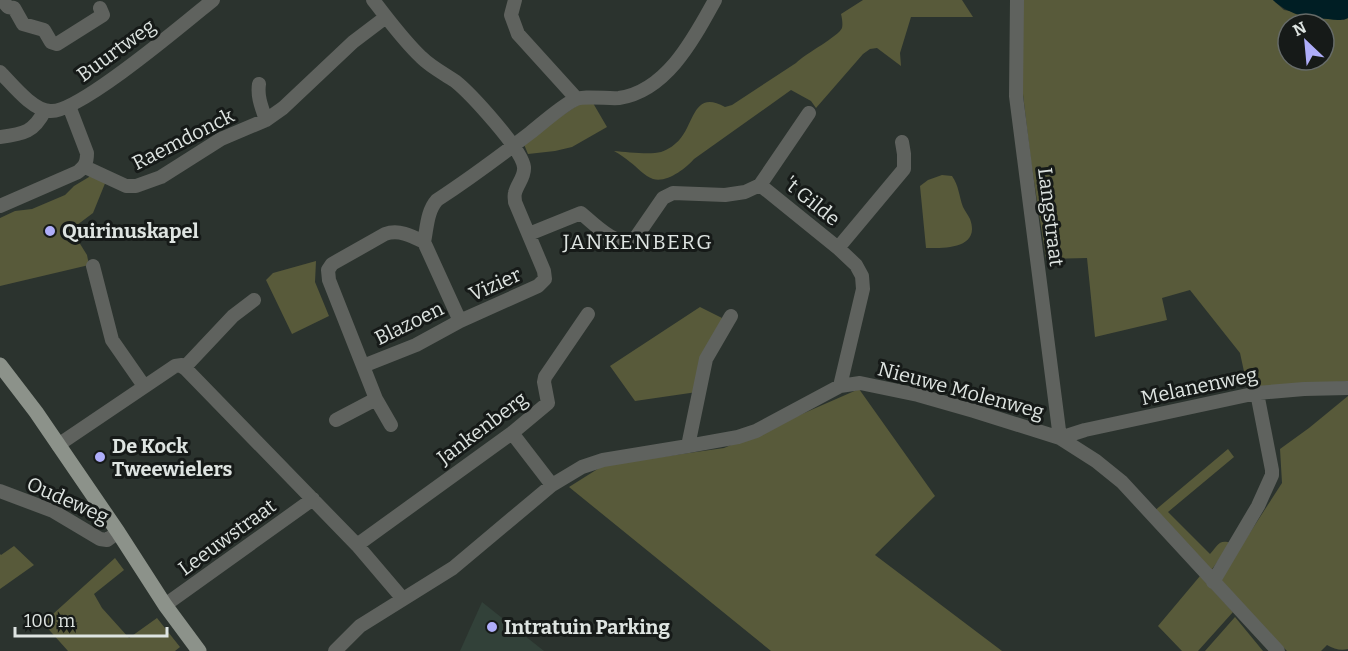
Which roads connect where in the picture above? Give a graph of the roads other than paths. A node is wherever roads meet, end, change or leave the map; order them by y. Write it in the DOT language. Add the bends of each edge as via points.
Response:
graph roads {
  1 [pos="213,0"];
  2 [pos="373,0"];
  3 [pos="515,0"];
  4 [pos="715,0"];
  5 [pos="1017,0"];
  6 [pos="3,6"];
  7 [pos="100,8"];
  8 [pos="386,17"];
  9 [pos="0,72"];
  10 [pos="259,84"];
  11 [pos="576,98"];
  12 [pos="69,106"];
  13 [pos="45,110"];
  14 [pos="809,113"];
  15 [pos="266,120"];
  16 [pos="0,137"];
  17 [pos="902,142"];
  18 [pos="514,145"];
  19 [pos="85,167"];
  20 [pos="760,185"];
  21 [pos="0,206"];
  22 [pos="529,234"];
  23 [pos="424,242"];
  24 [pos="838,248"];
  25 [pos="93,266"];
  26 [pos="254,300"];
  27 [pos="588,314"];
  28 [pos="731,316"];
  29 [pos="459,321"];
  30 [pos="0,365"];
  31 [pos="363,366"];
  32 [pos="184,368"];
  33 [pos="144,386"];
  34 [pos="840,386"];
  35 [pos="1348,388"];
  36 [pos="1257,393"];
  37 [pos="376,399"];
  38 [pos="336,420"];
  39 [pos="391,425"];
  40 [pos="512,433"];
  41 [pos="1060,438"];
  42 [pos="58,445"];
  43 [pos="688,446"];
  44 [pos="552,485"];
  45 [pos="0,491"];
  46 [pos="313,499"];
  47 [pos="118,532"];
  48 [pos="357,545"];
  49 [pos="1213,582"];
  50 [pos="404,599"];
  51 [pos="165,605"];
  52 [pos="199,651"];
  53 [pos="335,651"];
  54 [pos="1278,651"];
  1 -- 12 [label="street, Buurtweg" via="94,92"];
  2 -- 8 [label="street"];
  3 -- 11 [label="street" via="511,15 518,34"];
  4 -- 11 [label="street" via="694,39 651,86 618,98"];
  5 -- 41 [label="street, Langstraat" via="1016,96"];
  6 -- 7 [label="street" via="14,8 23,24 44,30 51,42 57,44 103,15"];
  8 -- 15 [label="street, Raemdonck"];
  8 -- 18 [label="street" via="419,56 455,81"];
  9 -- 13 [label="street" via="28,100"];
  10 -- 15 [label="street, Raemdonck"];
  11 -- 18 [label="street"];
  12 -- 13 [label="street, Buurtweg" via="59,111"];
  12 -- 19 [label="street, Buurtweg" via="87,153"];
  13 -- 16 [label="street" via="31,128"];
  14 -- 20 [label="street, 't Gilde"];
  15 -- 19 [label="street, Raemdonck" via="221,139 161,177 136,186 126,186"];
  17 -- 24 [label="street" via="904,169"];
  18 -- 22 [label="street, Vizier" via="524,168 515,202"];
  18 -- 23 [label="street" via="437,200 429,213"];
  19 -- 21 [label="street"];
  20 -- 22 [label="street, 't Gilde" via="725,195 673,193 663,198 629,242 613,238 581,213"];
  20 -- 24 [label="street, 't Gilde"];
  22 -- 29 [label="street, Vizier" via="544,279 538,286"];
  23 -- 29 [label="street, Blazoen"];
  23 -- 31 [label="street, Blazoen" via="398,232 385,234 328,270"];
  24 -- 34 [label="street, 't Gilde" via="862,276"];
  25 -- 33 [label="street" via="112,340"];
  26 -- 32 [label="street" via="233,316"];
  27 -- 40 [label="street, Jankenberg" via="545,377 548,403"];
  28 -- 43 [label="street" via="706,359"];
  29 -- 31 [label="street, Blazoen" via="416,345"];
  30 -- 42 [label="main road"];
  31 -- 37 [label="street, Blazoen"];
  32 -- 33 [label="street" via="175,366"];
  32 -- 46 [label="street"];
  33 -- 42 [label="street"];
  34 -- 41 [label="street, Nieuwe Molenweg" via="860,383 918,395"];
  34 -- 43 [label="street, Nieuwe Molenweg" via="756,431"];
  35 -- 36 [label="street, Melanenweg"];
  36 -- 41 [label="street, Melanenweg"];
  36 -- 49 [label="street" via="1272,476"];
  37 -- 38 [label="street"];
  37 -- 39 [label="street, Blazoen"];
  40 -- 44 [label="street"];
  40 -- 48 [label="street, Jankenberg"];
  41 -- 49 [label="street, Nieuwe Molenweg" via="1122,482"];
  42 -- 47 [label="main road"];
  43 -- 44 [label="street, Nieuwe Molenweg" via="603,460"];
  44 -- 50 [label="street, Nieuwe Molenweg" via="453,568"];
  45 -- 47 [label="street, Oudeweg" via="53,511 100,539 107,540"];
  46 -- 48 [label="street"];
  46 -- 51 [label="street, Leeuwstraat"];
  47 -- 51 [label="main road"];
  48 -- 50 [label="street"];
  49 -- 54 [label="street, Nieuwe Molenweg"];
  50 -- 53 [label="street, Nieuwe Molenweg" via="360,626"];
  51 -- 52 [label="main road"];
}
